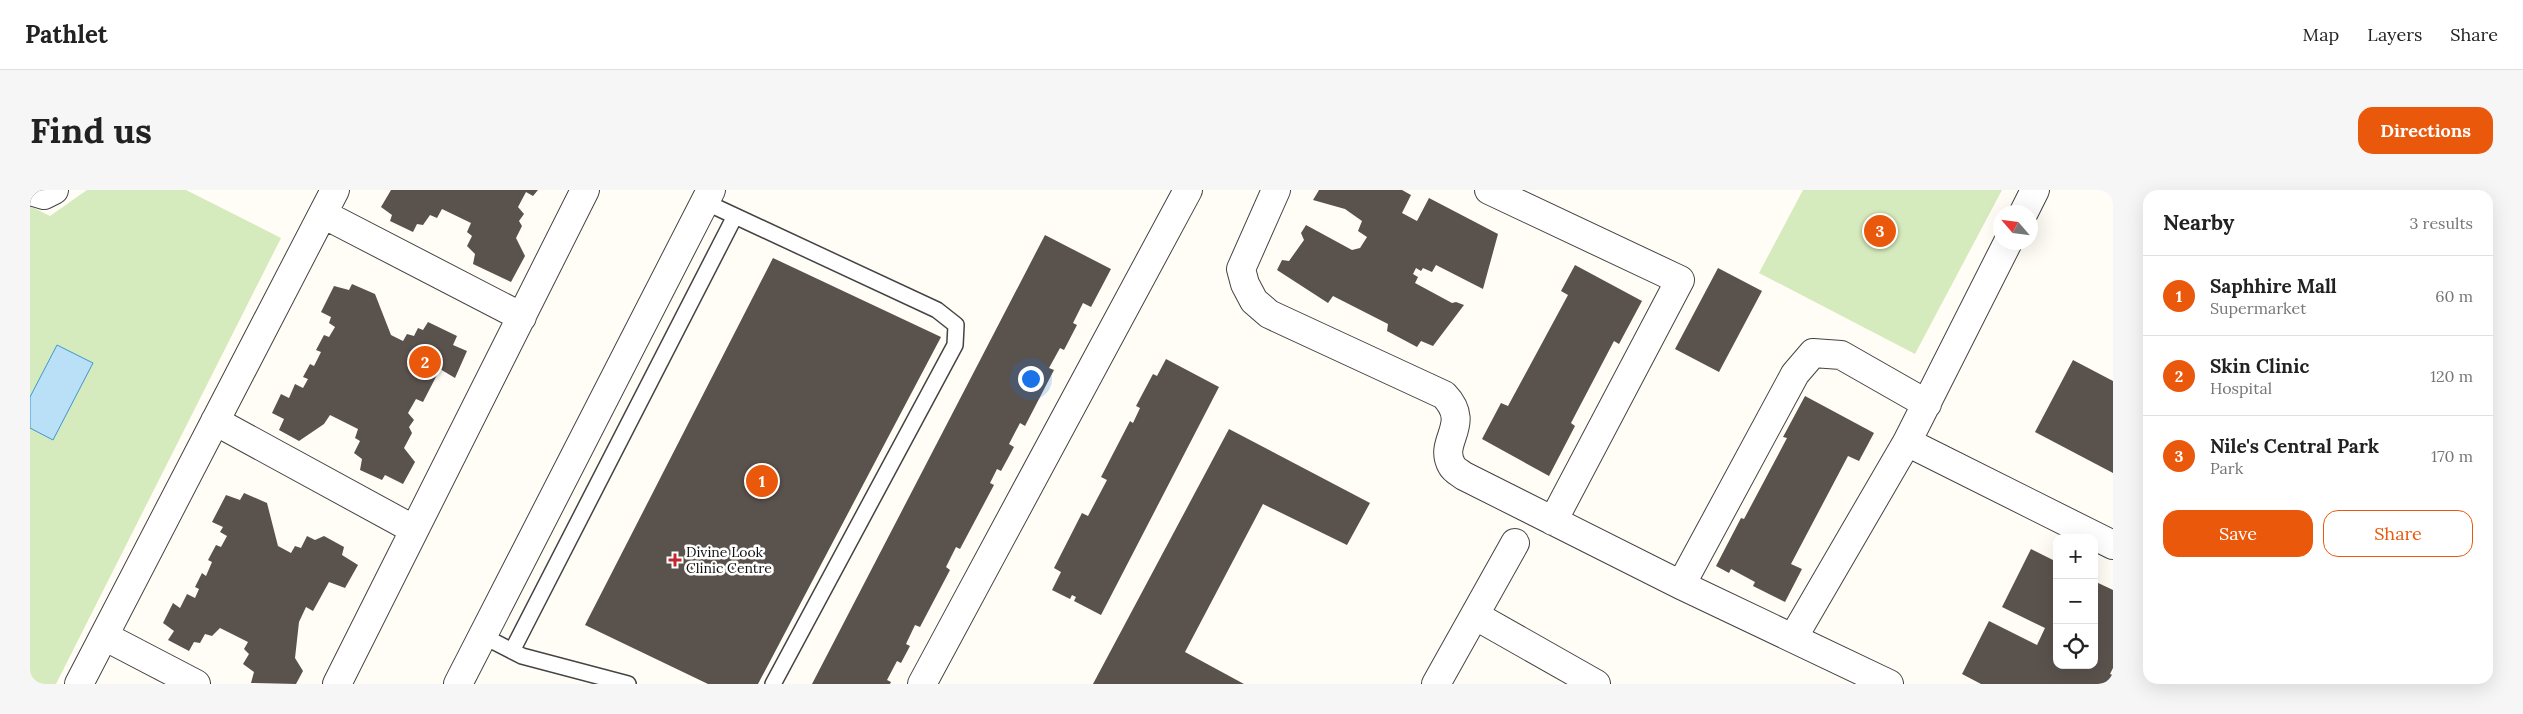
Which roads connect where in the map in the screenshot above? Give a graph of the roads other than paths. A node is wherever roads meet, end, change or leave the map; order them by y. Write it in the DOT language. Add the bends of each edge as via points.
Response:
graph roads {
  1 [pos="54,190"];
  2 [pos="335,190"];
  3 [pos="585,190"];
  4 [pos="1188,190"];
  5 [pos="1276,190"];
  6 [pos="1489,190"];
  7 [pos="2035,190"];
  8 [pos="30,191"];
  9 [pos="708,196"];
  10 [pos="2028,205"];
  11 [pos="322,214"];
  12 [pos="735,216"];
  13 [pos="2004,250"];
  14 [pos="522,317"];
  15 [pos="1927,404"];
  16 [pos="215,421"];
  17 [pos="1907,442"];
  18 [pos="1553,521"];
  19 [pos="413,529"];
  20 [pos="1515,543"];
  21 [pos="2113,545"];
  22 [pos="1681,585"];
  23 [pos="1476,616"];
  24 [pos="104,636"];
  25 [pos="483,636"];
  26 [pos="1793,638"];
  27 [pos="512,651"];
  28 [pos="80,684"];
  29 [pos="196,684"];
  30 [pos="337,684"];
  31 [pos="458,684"];
  32 [pos="628,684"];
  33 [pos="773,684"];
  34 [pos="922,684"];
  35 [pos="1436,684"];
  36 [pos="1596,684"];
  37 [pos="1889,684"];
  1 -- 8 [label="street" via="44,195"];
  2 -- 11 [label="street"];
  3 -- 14 [label="street"];
  4 -- 34 [label="street"];
  5 -- 18 [label="street" via="1242,268 1245,284 1254,301 1269,314 1444,395 1454,405 1457,418 1448,452 1452,466 1464,476"];
  6 -- 18 [label="street" via="1680,280"];
  7 -- 10 [label="street"];
  9 -- 12 [label="lane"];
  9 -- 25 [label="street"];
  11 -- 14 [label="street"];
  11 -- 16 [label="street"];
  12 -- 27 [label="lane"];
  12 -- 33 [label="lane" via="937,310 956,325 955,345"];
  13 -- 15 [label="street"];
  14 -- 19 [label="street"];
  15 -- 17 [label="street"];
  15 -- 22 [label="street" via="1841,355 1813,353 1795,374"];
  16 -- 19 [label="street"];
  16 -- 24 [label="street"];
  17 -- 21 [label="street"];
  17 -- 26 [label="street"];
  18 -- 22 [label="street"];
  19 -- 30 [label="street"];
  20 -- 23 [label="street"];
  22 -- 26 [label="street"];
  23 -- 35 [label="street"];
  23 -- 36 [label="street"];
  24 -- 28 [label="street"];
  24 -- 29 [label="street"];
  25 -- 27 [label="lane"];
  25 -- 31 [label="street"];
  26 -- 37 [label="street"];
  27 -- 32 [label="lane"];
}
